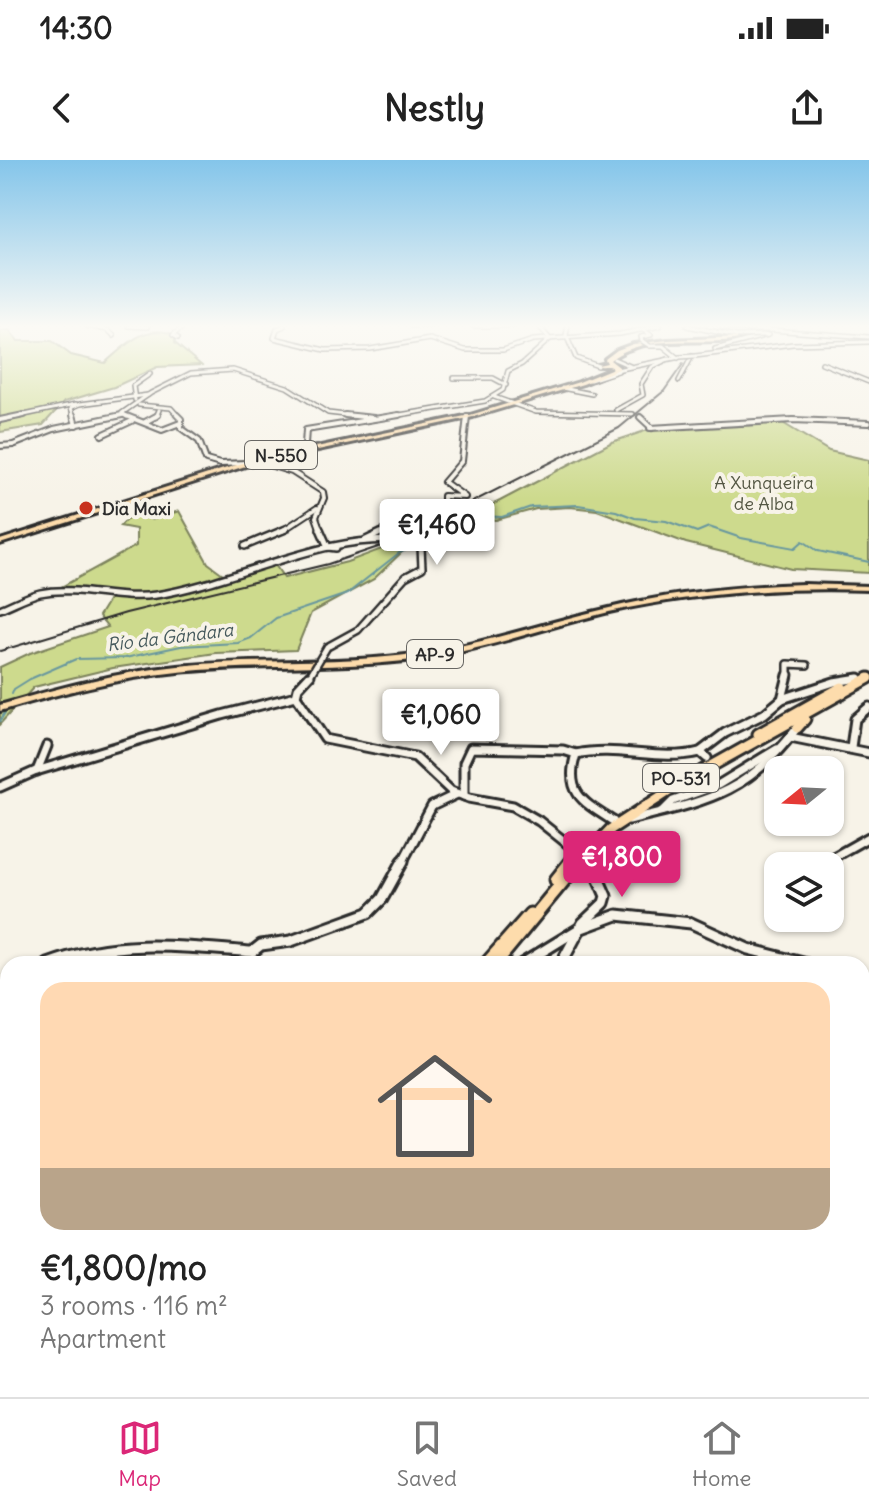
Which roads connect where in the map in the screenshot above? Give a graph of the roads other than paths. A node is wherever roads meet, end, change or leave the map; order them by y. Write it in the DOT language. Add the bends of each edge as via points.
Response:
graph roads {
  1 [pos="132,384"];
  2 [pos="170,384"];
  3 [pos="277,384"];
  4 [pos="573,384"];
  5 [pos="576,384"];
  6 [pos="641,384"];
  7 [pos="506,385"];
  8 [pos="564,387"];
  9 [pos="592,394"];
  10 [pos="494,397"];
  11 [pos="136,401"];
  12 [pos="514,403"];
  13 [pos="81,404"];
  14 [pos="150,407"];
  15 [pos="159,410"];
  16 [pos="616,410"];
  17 [pos="174,412"];
  18 [pos="633,414"];
  19 [pos="122,415"];
  20 [pos="467,416"];
  21 [pos="640,417"];
  22 [pos="374,418"];
  23 [pos="0,420"];
  24 [pos="132,421"];
  25 [pos="145,422"];
  26 [pos="180,423"];
  27 [pos="869,423"];
  28 [pos="76,425"];
  29 [pos="102,435"];
  30 [pos="0,446"];
  31 [pos="309,450"];
  32 [pos="256,461"];
  33 [pos="246,463"];
  34 [pos="319,507"];
  35 [pos="0,542"];
  36 [pos="412,542"];
  37 [pos="360,543"];
  38 [pos="245,546"];
  39 [pos="421,546"];
  40 [pos="338,548"];
  41 [pos="869,586"];
  42 [pos="0,609"];
  43 [pos="807,665"];
  44 [pos="866,676"];
  45 [pos="296,696"];
  46 [pos="826,696"];
  47 [pos="782,699"];
  48 [pos="0,706"];
  49 [pos="869,707"];
  50 [pos="802,717"];
  51 [pos="793,725"];
  52 [pos="758,734"];
  53 [pos="790,737"];
  54 [pos="47,746"];
  55 [pos="782,746"];
  56 [pos="851,747"];
  57 [pos="700,752"];
  58 [pos="869,753"];
  59 [pos="576,754"];
  60 [pos="707,758"];
  61 [pos="718,767"];
  62 [pos="37,771"];
  63 [pos="729,777"];
  64 [pos="0,787"];
  65 [pos="461,795"];
  66 [pos="663,811"];
  67 [pos="616,822"];
  68 [pos="869,837"];
  69 [pos="841,852"];
  70 [pos="579,929"];
  71 [pos="252,952"];
  72 [pos="72,956"];
  73 [pos="252,956"];
  74 [pos="493,956"];
  75 [pos="502,956"];
  76 [pos="535,956"];
  77 [pos="565,956"];
  78 [pos="773,956"];
  1 -- 11 [label="street"];
  2 -- 11 [label="street"];
  3 -- 22 [label="street" via="328,413"];
  4 -- 8 [label="highway, N-550"];
  5 -- 8 [label="highway, N-550"];
  6 -- 16 [label="street" via="643,395"];
  7 -- 10 [label="street"];
  8 -- 9 [label="street"];
  8 -- 12 [label="highway, N-550"];
  10 -- 12 [label="street"];
  10 -- 22 [label="street" via="476,405"];
  11 -- 13 [label="street"];
  11 -- 14 [label="street"];
  11 -- 19 [label="street"];
  12 -- 16 [label="street" via="537,412"];
  12 -- 20 [label="highway, N-550"];
  13 -- 23 [label="street"];
  13 -- 28 [label="street" via="71,408"];
  14 -- 15 [label="street"];
  14 -- 17 [label="street"];
  15 -- 17 [label="street"];
  15 -- 25 [label="street"];
  16 -- 18 [label="street"];
  17 -- 26 [label="street"];
  19 -- 24 [label="street"];
  19 -- 28 [label="street"];
  20 -- 31 [label="highway, N-550"];
  20 -- 37 [label="street" via="462,461 444,482 465,497 445,496 437,508"];
  21 -- 27 [label="street" via="651,428 802,420"];
  22 -- 31 [label="street" via="306,430"];
  24 -- 25 [label="street"];
  24 -- 29 [label="street"];
  25 -- 26 [label="street" via="162,430"];
  26 -- 33 [label="street" via="199,441 206,460"];
  28 -- 30 [label="street"];
  31 -- 32 [label="highway, N-550"];
  32 -- 33 [label="highway, N-550"];
  32 -- 34 [label="street" via="316,485 325,494"];
  33 -- 35 [label="highway, N-550"];
  34 -- 38 [label="street"];
  34 -- 40 [label="street" via="316,517 324,542"];
  36 -- 37 [label="street"];
  37 -- 40 [label="street"];
  39 -- 45 [label="street, bridge" via="422,568 409,575 358,630 327,647"];
  40 -- 42 [label="street" via="274,561 170,594 134,598 41,593"];
  41 -- 48 [label="highway, AP-9" via="694,594 433,654 166,670"];
  43 -- 47 [label="street" via="788,664"];
  44 -- 46 [label="main road, PO-531"];
  44 -- 47 [label="street"];
  44 -- 50 [label="main road, PO-531"];
  45 -- 62 [label="street"];
  45 -- 65 [label="street" via="325,739 415,757"];
  46 -- 50 [label="main road"];
  46 -- 52 [label="main road, PO-531"];
  47 -- 57 [label="street"];
  49 -- 56 [label="street" via="852,721"];
  50 -- 51 [label="main road, PO-531"];
  50 -- 52 [label="main road"];
  51 -- 53 [label="street"];
  51 -- 67 [label="main road, PO-531"];
  52 -- 67 [label="main road, PO-531"];
  53 -- 55 [label="street"];
  53 -- 56 [label="street"];
  54 -- 62 [label="street"];
  55 -- 63 [label="street"];
  55 -- 66 [label="street" via="735,789"];
  56 -- 58 [label="street"];
  57 -- 59 [label="street" via="679,758 612,748"];
  57 -- 60 [label="street"];
  59 -- 65 [label="street" via="547,748 471,748"];
  59 -- 67 [label="street" via="570,770 578,797"];
  61 -- 63 [label="street"];
  62 -- 64 [label="street"];
  63 -- 66 [label="street" via="673,801"];
  65 -- 70 [label="street, bridge" via="511,805 553,830 591,862 606,896"];
  65 -- 71 [label="street" via="432,806 382,899 368,913"];
  66 -- 67 [label="street"];
  67 -- 74 [label="main road, PO-531" via="575,856"];
  67 -- 75 [label="main road, PO-531"];
  68 -- 69 [label="street"];
  70 -- 76 [label="street"];
  70 -- 77 [label="street"];
  70 -- 78 [label="street" via="609,915 682,922"];
  71 -- 72 [label="street" via="155,943"];
  71 -- 73 [label="street"];
}
